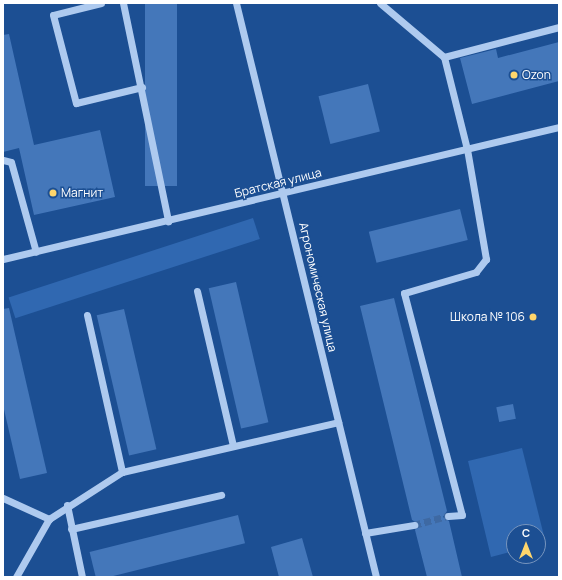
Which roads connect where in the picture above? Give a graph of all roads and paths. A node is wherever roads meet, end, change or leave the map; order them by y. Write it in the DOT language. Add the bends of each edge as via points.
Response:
graph roads {
  1 [pos="101,3"];
  2 [pos="123,3"];
  3 [pos="236,3"];
  4 [pos="380,3"];
  5 [pos="559,27"];
  6 [pos="444,57"];
  7 [pos="142,87"];
  8 [pos="559,127"];
  9 [pos="467,149"];
  10 [pos="3,160"];
  11 [pos="282,194"];
  12 [pos="168,221"];
  13 [pos="36,252"];
  14 [pos="3,259"];
  15 [pos="198,291"];
  16 [pos="87,315"];
  17 [pos="338,422"];
  18 [pos="232,446"];
  19 [pos="122,472"];
  20 [pos="221,496"];
  21 [pos="3,498"];
  22 [pos="67,505"];
  23 [pos="448,516"];
  24 [pos="49,519"];
  25 [pos="414,525"];
  26 [pos="71,529"];
  27 [pos="366,533"];
  28 [pos="16,577"];
  29 [pos="82,577"];
  30 [pos="376,577"];
  1 -- 7 [label="street" via="54,15 76,103"];
  2 -- 7 [label="street"];
  3 -- 11 [label="street, Агрономическая улица"];
  4 -- 6 [label="street"];
  5 -- 6 [label="street"];
  6 -- 9 [label="street"];
  7 -- 12 [label="street"];
  8 -- 9 [label="street, Братская улица"];
  9 -- 11 [label="street, Братская улица"];
  9 -- 23 [label="street" via="486,259 476,272 404,294 462,514"];
  10 -- 13 [label="street" via="11,162"];
  11 -- 12 [label="street, Братская улица"];
  11 -- 17 [label="street, Агрономическая улица"];
  12 -- 13 [label="street, Братская улица"];
  13 -- 14 [label="street, Братская улица"];
  15 -- 18 [label="street"];
  16 -- 19 [label="street"];
  17 -- 18 [label="street"];
  17 -- 27 [label="street, Агрономическая улица"];
  18 -- 19 [label="street"];
  19 -- 22 [label="street"];
  20 -- 26 [label="street"];
  21 -- 24 [label="street"];
  22 -- 24 [label="street"];
  22 -- 26 [label="street"];
  24 -- 28 [label="street"];
  25 -- 27 [label="street"];
  26 -- 29 [label="street"];
  27 -- 30 [label="street, Агрономическая улица"];
}
